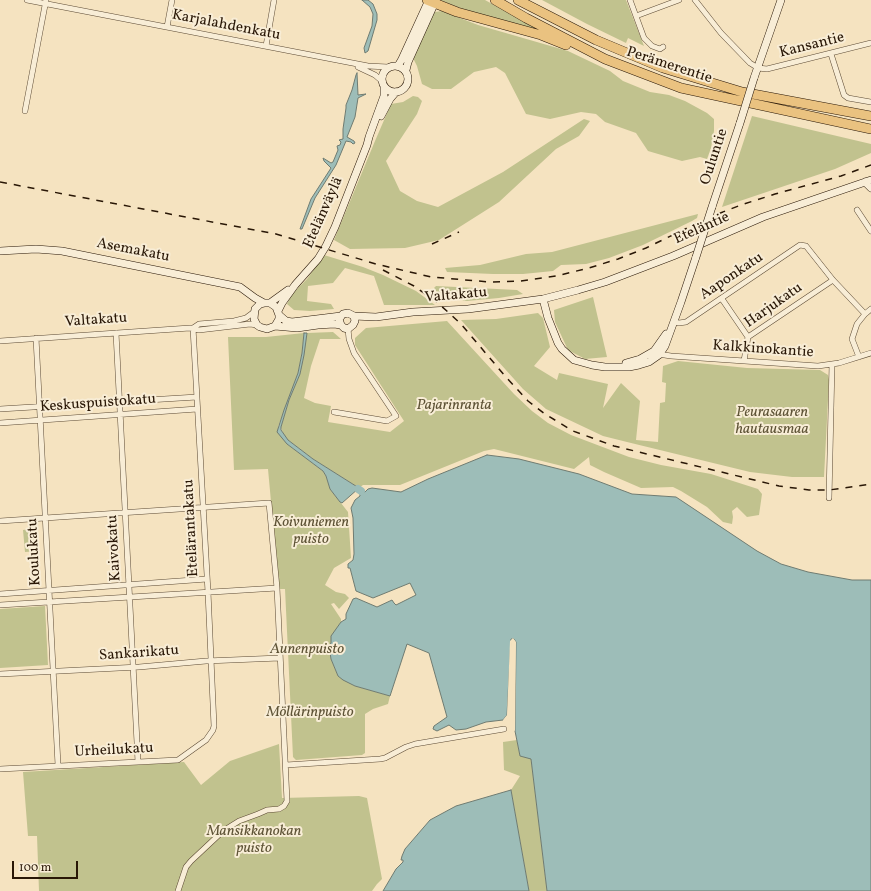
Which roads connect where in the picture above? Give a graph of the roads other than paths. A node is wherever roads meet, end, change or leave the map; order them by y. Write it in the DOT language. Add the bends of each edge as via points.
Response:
graph roads {
  1 [pos="26,0"];
  2 [pos="172,0"];
  3 [pos="274,0"];
  4 [pos="494,0"];
  5 [pos="518,0"];
  6 [pos="630,0"];
  7 [pos="679,0"];
  8 [pos="695,0"];
  9 [pos="781,0"];
  10 [pos="431,1"];
  11 [pos="45,2"];
  12 [pos="636,16"];
  13 [pos="167,27"];
  14 [pos="871,43"];
  15 [pos="266,46"];
  16 [pos="663,47"];
  17 [pos="831,54"];
  18 [pos="605,59"];
  19 [pos="350,63"];
  20 [pos="398,66"];
  21 [pos="388,67"];
  22 [pos="758,68"];
  23 [pos="406,70"];
  24 [pos="383,84"];
  25 [pos="396,92"];
  26 [pos="871,102"];
  27 [pos="25,111"];
  28 [pos="871,116"];
  29 [pos="871,129"];
  30 [pos="367,145"];
  31 [pos="868,181"];
  32 [pos="871,188"];
  33 [pos="857,210"];
  34 [pos="871,231"];
  35 [pos="0,251"];
  36 [pos="833,280"];
  37 [pos="295,285"];
  38 [pos="255,298"];
  39 [pos="543,299"];
  40 [pos="722,299"];
  41 [pos="267,303"];
  42 [pos="255,309"];
  43 [pos="871,309"];
  44 [pos="279,313"];
  45 [pos="864,314"];
  46 [pos="341,316"];
  47 [pos="354,316"];
  48 [pos="370,317"];
  49 [pos="674,322"];
  50 [pos="257,325"];
  51 [pos="275,326"];
  52 [pos="347,326"];
  53 [pos="193,328"];
  54 [pos="116,333"];
  55 [pos="748,337"];
  56 [pos="36,338"];
  57 [pos="0,340"];
  58 [pos="656,353"];
  59 [pos="871,353"];
  60 [pos="859,357"];
  61 [pos="744,362"];
  62 [pos="832,364"];
  63 [pos="197,397"];
  64 [pos="120,402"];
  65 [pos="40,407"];
  66 [pos="0,409"];
  67 [pos="197,410"];
  68 [pos="334,412"];
  69 [pos="120,414"];
  70 [pos="41,421"];
  71 [pos="0,423"];
  72 [pos="829,498"];
  73 [pos="203,507"];
  74 [pos="125,512"];
  75 [pos="46,518"];
  76 [pos="0,521"];
  77 [pos="207,580"];
  78 [pos="129,585"];
  79 [pos="277,588"];
  80 [pos="49,590"];
  81 [pos="208,592"];
  82 [pos="0,594"];
  83 [pos="130,597"];
  84 [pos="50,602"];
  85 [pos="0,605"];
  86 [pos="280,658"];
  87 [pos="211,661"];
  88 [pos="133,667"];
  89 [pos="53,671"];
  90 [pos="0,674"];
  91 [pos="214,726"];
  92 [pos="504,729"];
  93 [pos="138,762"];
  94 [pos="286,765"];
  95 [pos="58,766"];
  96 [pos="0,769"];
  97 [pos="178,891"];
  1 -- 11 [label="street, Karjalahdenkatu"];
  2 -- 13 [label="street"];
  3 -- 15 [label="street"];
  4 -- 18 [label="highway, Perämerentie"];
  5 -- 28 [label="highway, Perämerentie" via="596,40 663,68 742,92"];
  6 -- 12 [label="street"];
  7 -- 12 [label="street"];
  8 -- 22 [label="street" via="721,33"];
  9 -- 22 [label="main road, Ouluntie"];
  10 -- 18 [label="highway" via="457,12 541,35"];
  10 -- 20 [label="main road"];
  10 -- 23 [label="main road"];
  11 -- 13 [label="street, Karjalahdenkatu"];
  11 -- 27 [label="street"];
  12 -- 16 [label="street" via="642,35 648,43 658,49"];
  13 -- 15 [label="street, Karjalahdenkatu"];
  14 -- 17 [label="street, Kansantie"];
  15 -- 19 [label="street, Karjalahdenkatu"];
  17 -- 22 [label="street, Kansantie" via="767,70"];
  17 -- 26 [label="street" via="844,95"];
  18 -- 29 [label="highway, Perämerentie" via="688,90"];
  19 -- 21 [label="street, Karjalahdenkatu"];
  19 -- 24 [label="street, Karjalahdenkatu" via="375,75"];
  20 -- 21 [label="main road"];
  20 -- 23 [label="main road"];
  21 -- 24 [label="main road" via="382,76"];
  22 -- 49 [label="main road, Ouluntie, bridge"];
  23 -- 25 [label="main road" via="409,79 407,84 404,89"];
  24 -- 25 [label="main road" via="390,91"];
  24 -- 30 [label="main road, Etelänväylä" via="384,96"];
  25 -- 30 [label="main road, Etelänväylä"];
  30 -- 37 [label="main road, Etelänväylä" via="326,246"];
  31 -- 32 [label="main road"];
  31 -- 39 [label="main road, Eteläntie" via="763,217 605,282"];
  33 -- 34 [label="street"];
  35 -- 38 [label="main road, Asemakatu" via="36,249 69,252 240,287"];
  36 -- 40 [label="street, Aaponkatu" via="806,246 800,245"];
  36 -- 45 [label="street"];
  36 -- 55 [label="street, Harjukatu"];
  37 -- 41 [label="main road, Etelänväylä"];
  37 -- 44 [label="main road, Etelänväylä" via="282,303"];
  38 -- 41 [label="main road, Asemakatu"];
  38 -- 42 [label="main road"];
  39 -- 48 [label="main road, Valtakatu" via="468,309"];
  39 -- 58 [label="main road" via="558,343 574,360 605,367 629,367 649,362"];
  40 -- 49 [label="street, Aaponkatu" via="686,322"];
  40 -- 55 [label="street"];
  41 -- 42 [label="main road"];
  41 -- 44 [label="main road" via="274,305"];
  42 -- 50 [label="main road" via="254,319"];
  42 -- 53 [label="street, Valtakatu" via="246,318 199,324"];
  43 -- 45 [label="street"];
  44 -- 46 [label="main road" via="286,321 292,322"];
  44 -- 51 [label="main road"];
  45 -- 60 [label="street" via="852,339"];
  46 -- 47 [label="main road" via="348,313"];
  46 -- 52 [label="main road" via="339,322"];
  47 -- 48 [label="main road, Valtakatu"];
  47 -- 52 [label="main road" via="355,321"];
  48 -- 52 [label="main road, Valtakatu"];
  49 -- 58 [label="main road, Ouluntie" via="665,346"];
  50 -- 51 [label="main road" via="264,329"];
  50 -- 53 [label="street, Valtakatu" via="199,330"];
  51 -- 52 [label="main road, Valtakatu"];
  52 -- 68 [label="street" via="354,353 396,416 387,421"];
  53 -- 54 [label="street, Valtakatu"];
  53 -- 63 [label="street, Etelärantakatu"];
  54 -- 56 [label="street, Valtakatu"];
  54 -- 64 [label="street, Kaivokatu"];
  55 -- 61 [label="street, Harjukatu"];
  56 -- 57 [label="street, Valtakatu"];
  56 -- 65 [label="street, Koulukatu"];
  58 -- 61 [label="street, Kalkkinokantie"];
  59 -- 60 [label="street, Kalkkinokantie"];
  60 -- 62 [label="street, Kalkkinokantie"];
  61 -- 62 [label="street, Kalkkinokantie" via="818,366"];
  62 -- 72 [label="street"];
  63 -- 64 [label="street, Keskuspuistokatu"];
  63 -- 67 [label="street, Etelärantakatu"];
  64 -- 65 [label="street, Keskuspuistokatu"];
  64 -- 69 [label="street, Kaivokatu"];
  65 -- 66 [label="street, Keskuspuistokatu"];
  65 -- 70 [label="street, Koulukatu"];
  67 -- 69 [label="street, Keskuspuistokatu"];
  67 -- 73 [label="street, Etelärantakatu"];
  69 -- 70 [label="street, Keskuspuistokatu"];
  69 -- 74 [label="street, Kaivokatu"];
  70 -- 71 [label="street, Keskuspuistokatu"];
  70 -- 75 [label="street, Koulukatu"];
  73 -- 74 [label="street"];
  73 -- 77 [label="street, Etelärantakatu"];
  73 -- 79 [label="street" via="270,503"];
  74 -- 75 [label="street"];
  74 -- 78 [label="street, Kaivokatu"];
  75 -- 76 [label="street"];
  75 -- 80 [label="street, Koulukatu"];
  77 -- 78 [label="street"];
  77 -- 81 [label="street, Etelärantakatu"];
  78 -- 80 [label="street"];
  78 -- 83 [label="street, Kaivokatu"];
  79 -- 81 [label="street"];
  79 -- 86 [label="street"];
  80 -- 82 [label="street"];
  80 -- 84 [label="street, Koulukatu"];
  81 -- 83 [label="street"];
  81 -- 87 [label="street, Etelärantakatu"];
  83 -- 84 [label="street"];
  83 -- 88 [label="street, Kaivokatu"];
  84 -- 85 [label="street"];
  84 -- 89 [label="street, Koulukatu"];
  86 -- 87 [label="street, Sankarikatu"];
  86 -- 94 [label="street"];
  87 -- 88 [label="street, Sankarikatu"];
  87 -- 91 [label="street, Etelärantakatu"];
  88 -- 89 [label="street, Sankarikatu"];
  88 -- 93 [label="street, Kaivokatu"];
  89 -- 90 [label="street, Sankarikatu"];
  89 -- 95 [label="street, Koulukatu"];
  91 -- 93 [label="street, Urheilukatu" via="206,740 178,760"];
  92 -- 94 [label="street" via="415,744 380,759"];
  93 -- 95 [label="street, Urheilukatu"];
  94 -- 97 [label="street" via="287,801 284,806 239,821 224,831 191,860"];
  95 -- 96 [label="street, Urheilukatu"];
}
